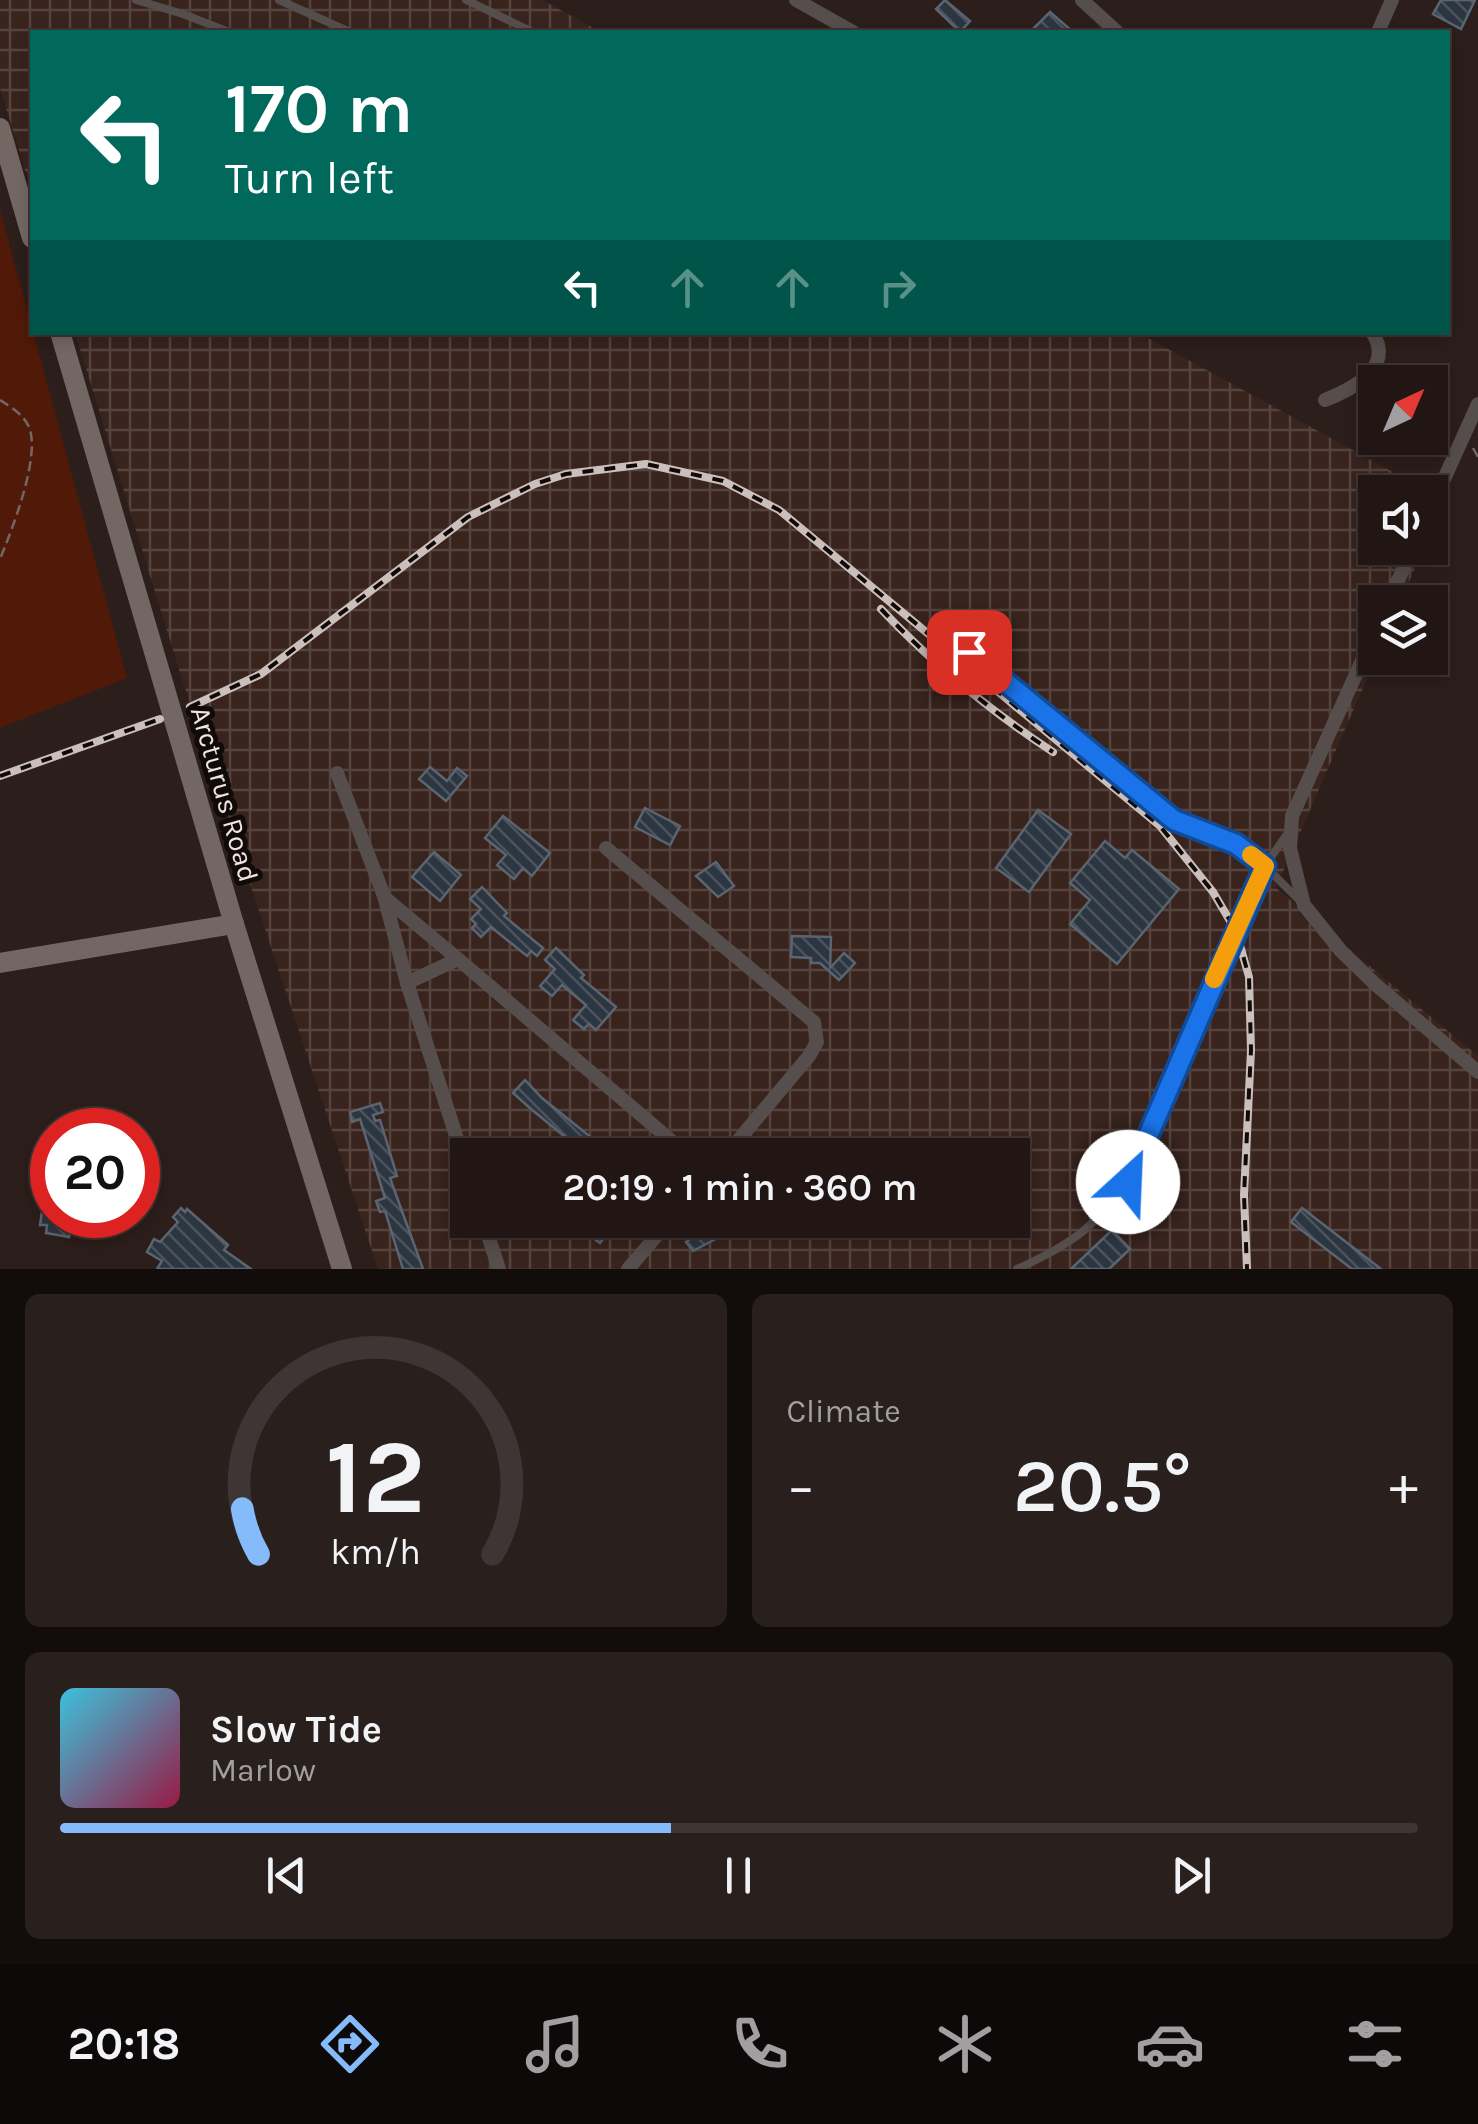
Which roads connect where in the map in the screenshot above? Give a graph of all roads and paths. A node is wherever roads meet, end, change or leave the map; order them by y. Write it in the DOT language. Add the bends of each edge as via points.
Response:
graph roads {
  1 [pos="136,0"];
  2 [pos="279,0"];
  3 [pos="466,0"];
  4 [pos="796,0"];
  5 [pos="1082,0"];
  6 [pos="1392,0"];
  7 [pos="224,30"];
  8 [pos="346,30"];
  9 [pos="529,30"];
  10 [pos="850,30"];
  11 [pos="1116,30"];
  12 [pos="1379,30"];
  13 [pos="0,128"];
  14 [pos="30,231"];
  15 [pos="61,335"];
  16 [pos="1374,335"];
  17 [pos="0,400"];
  18 [pos="1326,400"];
  19 [pos="1478,404"];
  20 [pos="1446,475"];
  21 [pos="0,559"];
  22 [pos="969,652"];
  23 [pos="1358,670"];
  24 [pos="337,773"];
  25 [pos="1291,829"];
  26 [pos="606,848"];
  27 [pos="1265,866"];
  28 [pos="384,896"];
  29 [pos="1304,905"];
  30 [pos="234,924"];
  31 [pos="458,959"];
  32 [pos="0,964"];
  33 [pos="407,983"];
  34 [pos="1478,1072"];
  35 [pos="457,1138"];
  36 [pos="668,1138"];
  37 [pos="740,1138"];
  38 [pos="489,1238"];
  39 [pos="655,1238"];
  40 [pos="342,1269"];
  41 [pos="500,1269"];
  42 [pos="628,1269"];
  43 [pos="1018,1269"];
  1 -- 7 [label="lane"];
  2 -- 8 [label="lane"];
  3 -- 9 [label="lane"];
  4 -- 10 [label="street"];
  5 -- 11 [label="street"];
  6 -- 12 [label="street"];
  13 -- 14 [label="main road"];
  15 -- 30 [label="main road, Arcturus Road"];
  16 -- 18 [label="street" via="1379,356 1370,374"];
  17 -- 21 [label="path" via="29,425 32,441 22,501"];
  19 -- 20 [label="street"];
  22 -- 27 [label="lane" via="1174,820 1236,844"];
  23 -- 25 [label="street"];
  24 -- 28 [label="street"];
  25 -- 27 [label="lane"];
  25 -- 29 [label="street"];
  26 -- 37 [label="street" via="814,1022 810,1056"];
  27 -- 29 [label="lane"];
  27 -- 43 [label="lane" via="1128,1182 1103,1215 1064,1248"];
  28 -- 31 [label="street"];
  28 -- 33 [label="street"];
  29 -- 34 [label="street" via="1341,951"];
  30 -- 32 [label="main road"];
  30 -- 40 [label="main road, Arcturus Road"];
  31 -- 33 [label="street"];
  31 -- 36 [label="street"];
  33 -- 35 [label="street"];
  38 -- 41 [label="street"];
  39 -- 42 [label="street"];
}
